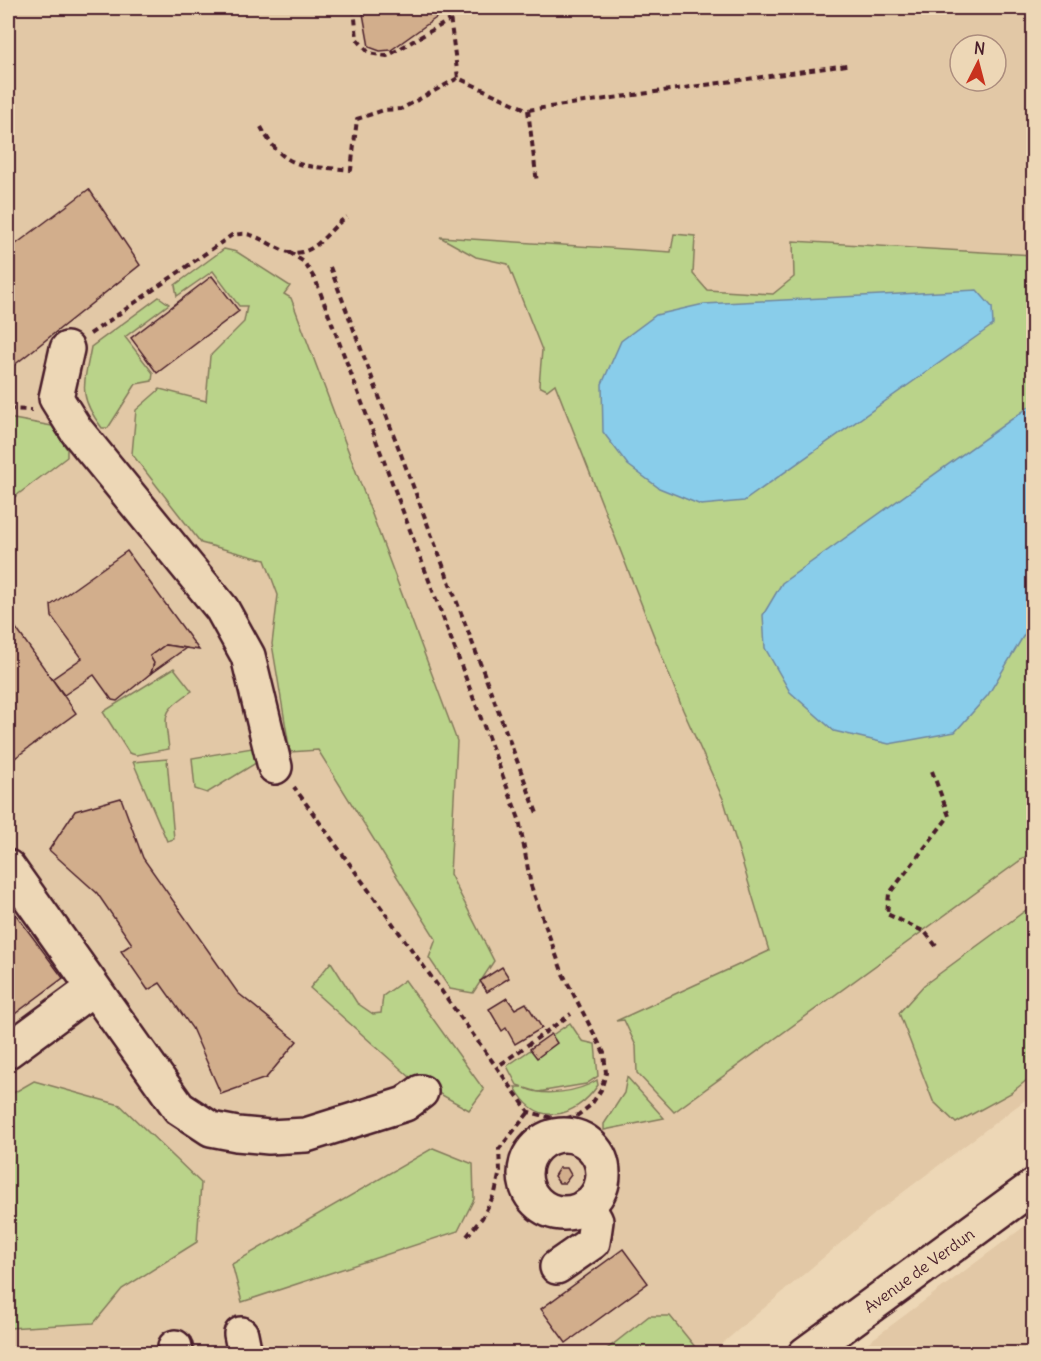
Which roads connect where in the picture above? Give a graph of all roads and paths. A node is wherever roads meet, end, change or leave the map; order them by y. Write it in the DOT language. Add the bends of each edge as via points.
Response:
graph roads {
  1 [pos="354,8"];
  2 [pos="449,9"];
  3 [pos="450,20"];
  4 [pos="847,65"];
  5 [pos="458,78"];
  6 [pos="528,110"];
  7 [pos="261,127"];
  8 [pos="537,183"];
  9 [pos="347,217"];
  10 [pos="289,252"];
  11 [pos="330,267"];
  12 [pos="78,342"];
  13 [pos="932,771"];
  14 [pos="282,774"];
  15 [pos="538,816"];
  16 [pos="8,867"];
  17 [pos="936,946"];
  18 [pos="92,989"];
  19 [pos="571,1014"];
  20 [pos="8,1051"];
  21 [pos="501,1064"];
  22 [pos="421,1092"];
  23 [pos="529,1112"];
  24 [pos="1034,1186"];
  25 [pos="587,1205"];
  26 [pos="467,1236"];
  27 [pos="557,1267"];
  28 [pos="805,1353"];
  1 -- 3 [label="path" via="357,39 369,53 387,56"];
  2 -- 3 [label="path"];
  3 -- 5 [label="path"];
  4 -- 6 [label="path"];
  5 -- 6 [label="path"];
  5 -- 7 [label="path" via="401,109 357,119 351,170 301,165 283,158 272,148"];
  6 -- 8 [label="path"];
  9 -- 10 [label="path" via="305,252"];
  10 -- 12 [label="path" via="247,234 232,235"];
  10 -- 23 [label="path" via="304,262 316,281 519,819 531,886 563,974 604,1053 606,1073 591,1105 578,1115 560,1120"];
  11 -- 15 [label="path"];
  12 -- 14 [label="street" via="56,398 76,430 222,609 248,656"];
  13 -- 17 [label="path" via="949,816 889,894 887,914 925,932"];
  14 -- 23 [label="path"];
  16 -- 18 [label="street"];
  18 -- 20 [label="street"];
  18 -- 22 [label="street" via="179,1108 211,1129 269,1137 306,1135 405,1104"];
  19 -- 21 [label="path"];
  23 -- 26 [label="path" via="499,1149 495,1193"];
  24 -- 28 [label="street, Avenue de Verdun"];
  25 -- 27 [label="street" via="596,1221 593,1242"];
}
